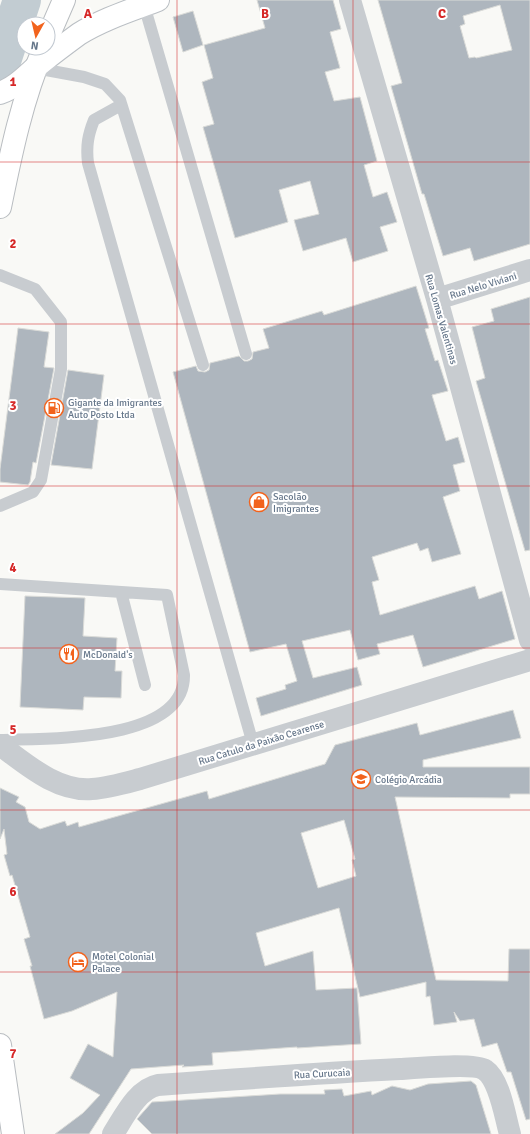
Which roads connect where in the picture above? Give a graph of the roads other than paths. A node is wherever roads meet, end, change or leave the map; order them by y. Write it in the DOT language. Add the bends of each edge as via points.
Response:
graph roads {
  1 [pos="64,0"];
  2 [pos="350,0"];
  3 [pos="151,3"];
  4 [pos="56,18"];
  5 [pos="40,56"];
  6 [pos="35,68"];
  7 [pos="3,92"];
  8 [pos="122,105"];
  9 [pos="0,207"];
  10 [pos="530,270"];
  11 [pos="0,275"];
  12 [pos="436,299"];
  13 [pos="246,354"];
  14 [pos="202,364"];
  15 [pos="0,506"];
  16 [pos="0,584"];
  17 [pos="121,592"];
  18 [pos="530,640"];
  19 [pos="530,660"];
  20 [pos="145,685"];
  21 [pos="0,740"];
  22 [pos="253,744"];
  23 [pos="0,745"];
  24 [pos="0,1045"];
  25 [pos="0,1122"];
  26 [pos="11,1134"];
  27 [pos="113,1134"];
  28 [pos="510,1134"];
  1 -- 4 [label="main road"];
  2 -- 12 [label="street, Rua Lomas Valentinas"];
  3 -- 6 [label="main road" via="80,34"];
  3 -- 13 [label="lane"];
  5 -- 6 [label="main road"];
  6 -- 7 [label="main road"];
  6 -- 8 [label="lane" via="84,77 105,84"];
  6 -- 9 [label="main road" via="18,125"];
  8 -- 14 [label="lane"];
  8 -- 22 [label="lane" via="94,120 88,136 88,163"];
  10 -- 12 [label="street, Rua Nelo Viviani"];
  11 -- 15 [label="lane" via="35,289 61,322 61,369 41,480 33,492"];
  12 -- 18 [label="street, Rua Lomas Valentinas"];
  16 -- 17 [label="lane"];
  17 -- 20 [label="lane"];
  17 -- 21 [label="lane" via="167,595 184,675 184,684 176,702 156,718 111,732"];
  19 -- 22 [label="street, Rua Catulo da Paixão Cearense"];
  22 -- 23 [label="street, Rua Catulo da Paixão Cearense" via="92,790 63,786"];
  24 -- 26 [label="main road"];
  25 -- 26 [label="main road"];
  27 -- 28 [label="street, Rua Curucaia" via="143,1091 152,1086 310,1074 464,1067 485,1070 495,1082"];
}
